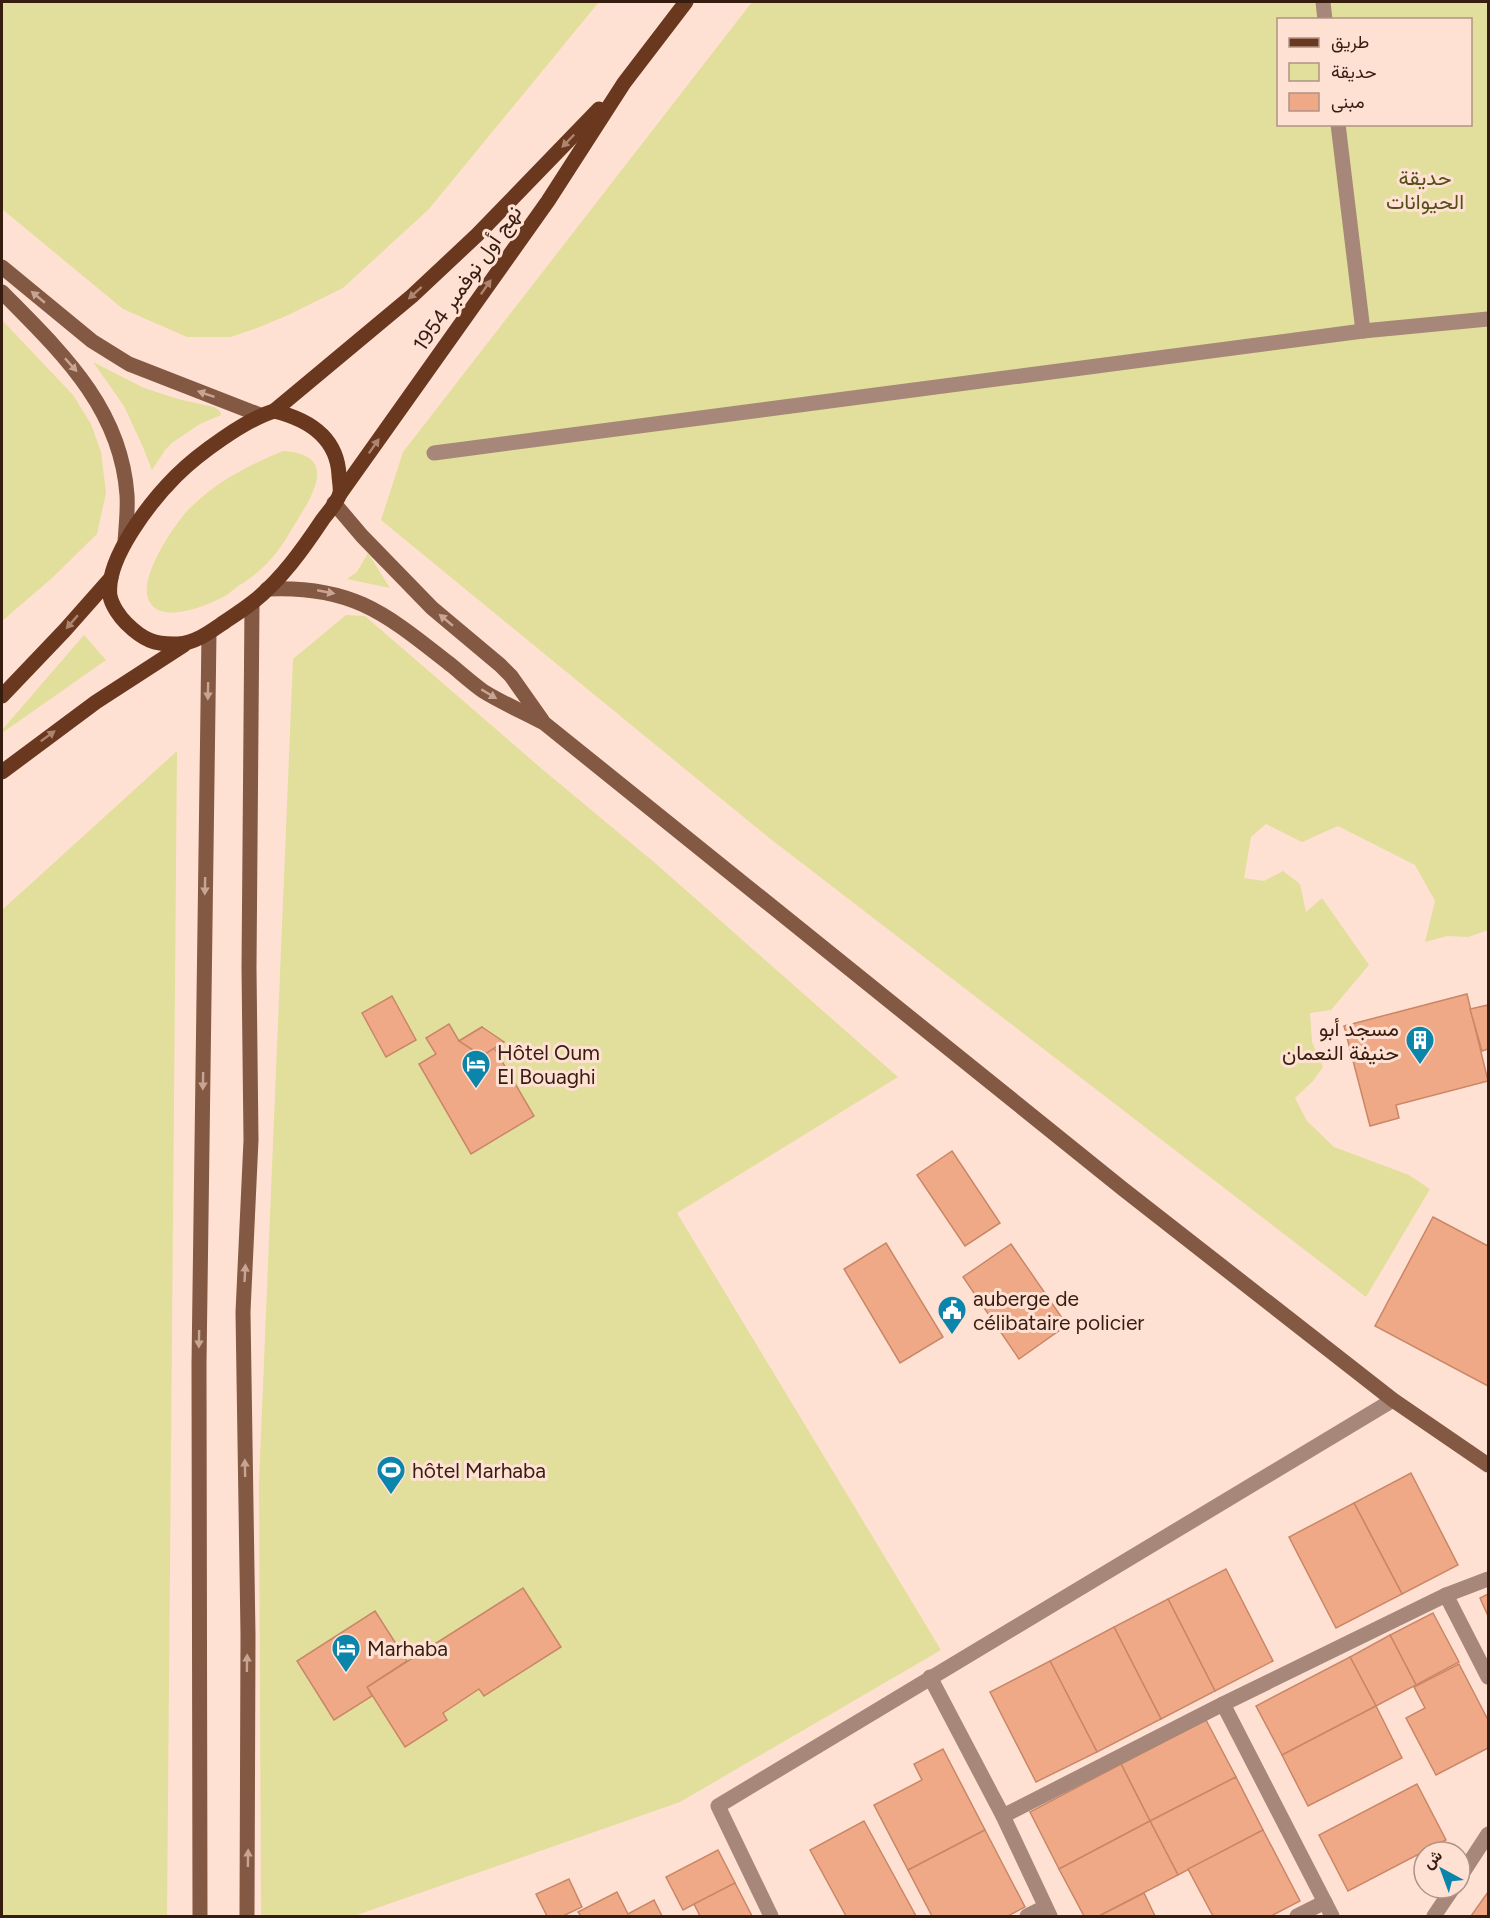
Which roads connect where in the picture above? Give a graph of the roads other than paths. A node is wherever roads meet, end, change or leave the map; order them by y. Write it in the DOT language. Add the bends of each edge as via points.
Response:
graph roads {
  1 [pos="686,2"];
  2 [pos="1323,2"];
  3 [pos="1325,18"];
  4 [pos="624,84"];
  5 [pos="1338,126"];
  6 [pos="2,267"];
  7 [pos="2,292"];
  8 [pos="1488,319"];
  9 [pos="1363,331"];
  10 [pos="267,413"];
  11 [pos="434,453"];
  12 [pos="337,499"];
  13 [pos="125,542"];
  14 [pos="111,578"];
  15 [pos="267,589"];
  16 [pos="252,603"];
  17 [pos="209,633"];
  18 [pos="186,644"];
  19 [pos="2,696"];
  20 [pos="544,723"];
  21 [pos="2,772"];
  22 [pos="1393,1400"];
  23 [pos="1488,1465"];
  24 [pos="1488,1579"];
  25 [pos="1446,1595"];
  26 [pos="930,1677"];
  27 [pos="1488,1677"];
  28 [pos="1223,1704"];
  29 [pos="1004,1816"];
  30 [pos="1488,1834"];
  31 [pos="1472,1859"];
  32 [pos="1445,1900"];
  33 [pos="1325,1902"];
  34 [pos="1048,1912"];
  35 [pos="200,1917"];
  36 [pos="247,1917"];
  37 [pos="771,1917"];
  38 [pos="1027,1917"];
  39 [pos="1297,1917"];
  40 [pos="1332,1917"];
  41 [pos="1434,1917"];
  1 -- 4 [label="main road, نهج أول نوفمبر 1954"];
  2 -- 3 [label="street"];
  4 -- 10 [label="main road, نهج أول نوفمبر 1954, one-way" via="412,296"];
  12 -- 4 [label="main road, نهج أول نوفمبر 1954, one-way" via="548,201"];
  5 -- 9 [label="street"];
  10 -- 6 [label="main road, one-way" via="129,364 92,341"];
  7 -- 13 [label="main road, one-way" via="76,370 102,408 119,450 127,495"];
  8 -- 9 [label="street"];
  9 -- 11 [label="street"];
  10 -- 12 [label="main road" via="293,416 316,429 327,441 339,468"];
  10 -- 13 [label="main road, نهج أول نوفمبر 1954" via="177,476"];
  12 -- 15 [label="main road, نهج أول نوفمبر 1954" via="296,557"];
  20 -- 12 [label="main road, one-way" via="511,676 432,608 362,536"];
  13 -- 14 [label="main road, نهج أول نوفمبر 1954"];
  14 -- 18 [label="main road" via="110,598 131,628 145,640 164,645"];
  14 -- 19 [label="main road, one-way"];
  15 -- 16 [label="main road, نهج أول نوفمبر 1954"];
  15 -- 20 [label="main road, one-way" via="334,594 376,610 484,691"];
  16 -- 17 [label="main road, نهج أول نوفمبر 1954"];
  36 -- 16 [label="main road, one-way" via="243,1312 251,1140"];
  17 -- 18 [label="main road, نهج أول نوفمبر 1954"];
  17 -- 35 [label="main road, one-way" via="199,1364"];
  21 -- 18 [label="main road, one-way" via="96,702"];
  20 -- 22 [label="main road"];
  22 -- 23 [label="main road"];
  22 -- 26 [label="street"];
  24 -- 25 [label="street"];
  25 -- 27 [label="street"];
  25 -- 28 [label="street"];
  26 -- 29 [label="street"];
  26 -- 37 [label="street" via="718,1806"];
  28 -- 29 [label="street"];
  28 -- 33 [label="street"];
  29 -- 34 [label="street"];
  30 -- 31 [label="street"];
  32 -- 41 [label="street"];
  33 -- 39 [label="street"];
  33 -- 40 [label="street"];
  34 -- 38 [label="street"];
}
